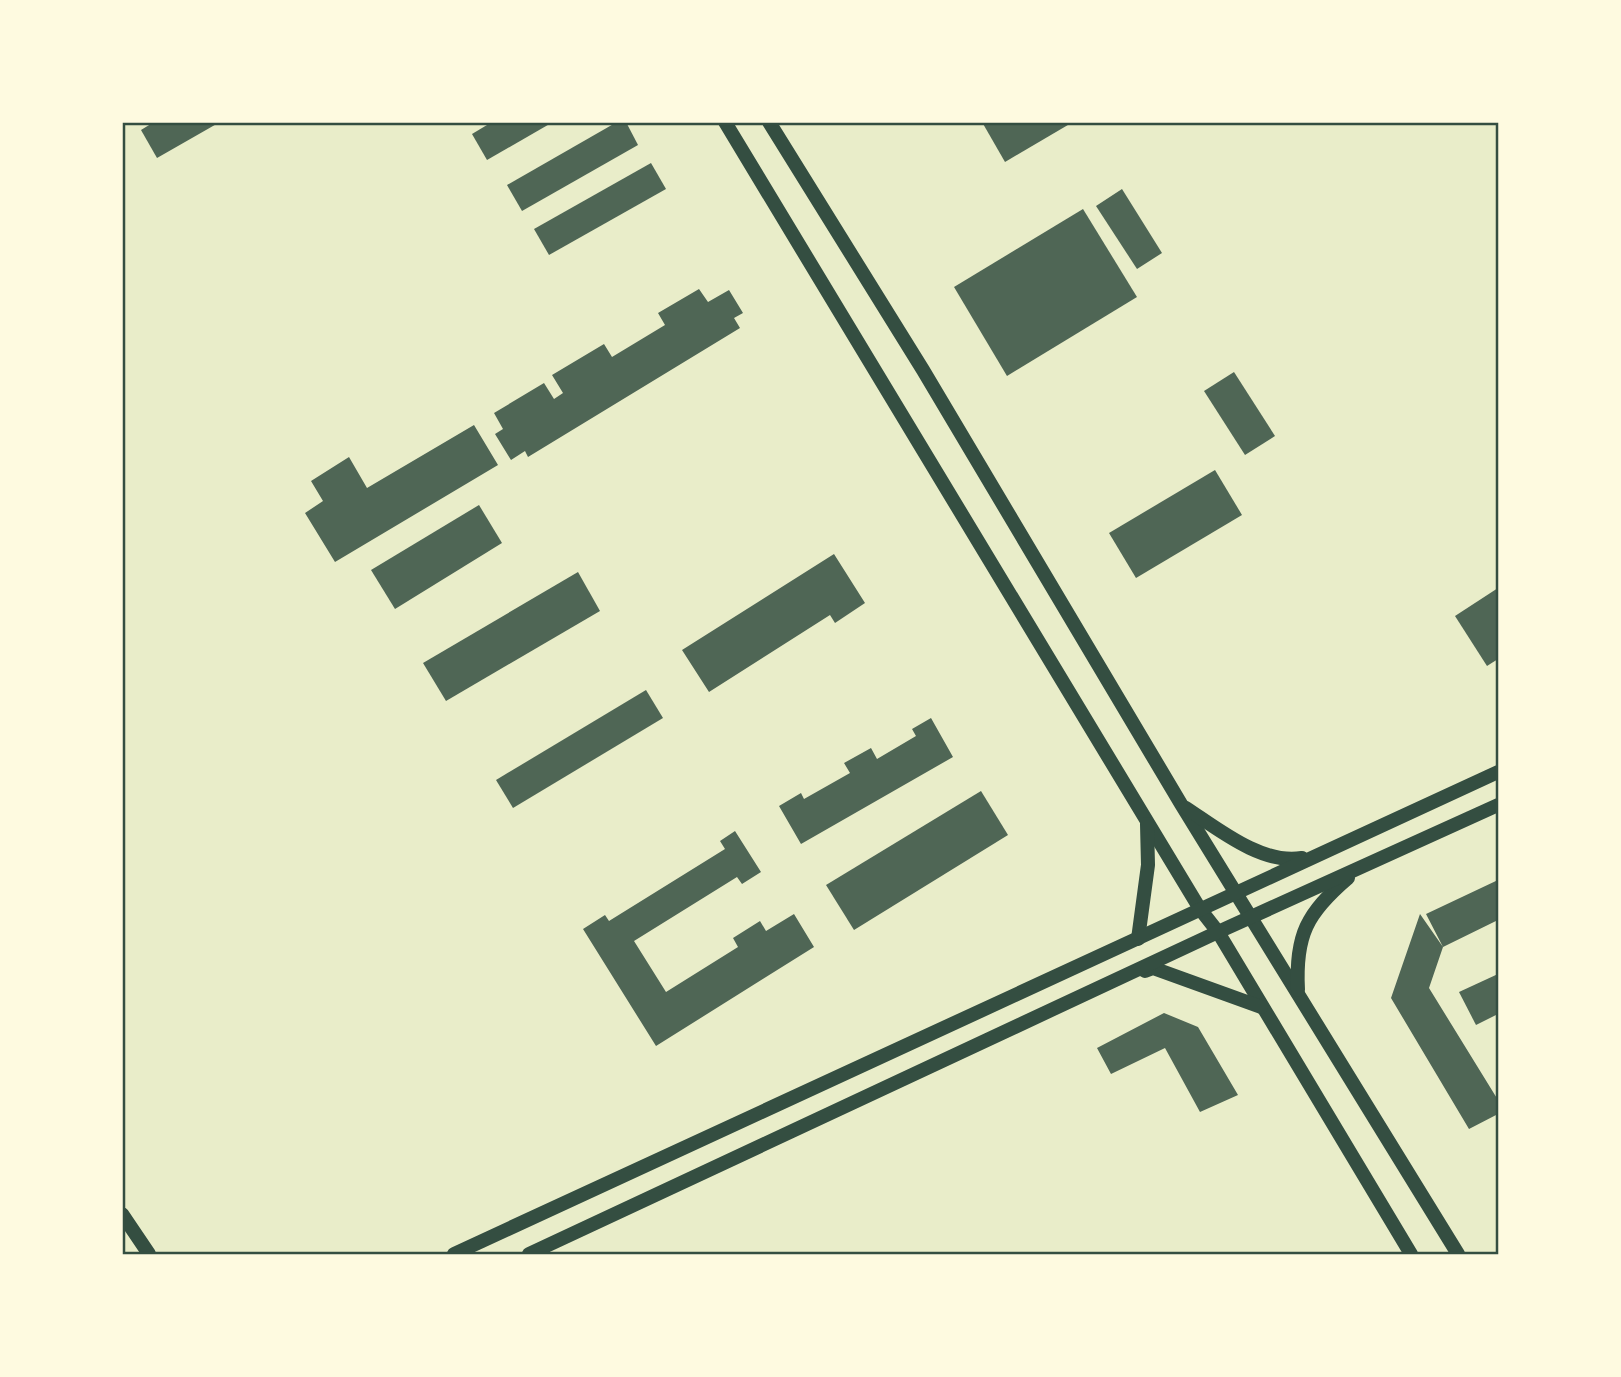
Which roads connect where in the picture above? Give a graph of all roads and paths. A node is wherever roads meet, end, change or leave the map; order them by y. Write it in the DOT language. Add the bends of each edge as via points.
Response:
graph roads {
  1 [pos="724,122"];
  2 [pos="769,122"];
  3 [pos="1499,772"];
  4 [pos="1181,804"];
  5 [pos="1499,805"];
  6 [pos="1147,819"];
  7 [pos="1321,855"];
  8 [pos="1360,868"];
  9 [pos="1236,893"];
  10 [pos="1200,909"];
  11 [pos="1251,917"];
  12 [pos="1218,932"];
  13 [pos="1138,939"];
  14 [pos="1128,977"];
  15 [pos="1298,991"];
  16 [pos="1261,1008"];
  17 [pos="122,1214"];
  18 [pos="149,1255"];
  19 [pos="454,1255"];
  20 [pos="529,1255"];
  21 [pos="1411,1255"];
  22 [pos="1458,1255"];
  1 -- 6 [label="main road"];
  2 -- 4 [label="main road" via="923,370"];
  3 -- 7 [label="main road"];
  4 -- 7 [label="main road" via="1227,835 1286,861"];
  4 -- 9 [label="main road"];
  5 -- 8 [label="main road"];
  6 -- 10 [label="main road"];
  6 -- 13 [label="main road" via="1148,865"];
  7 -- 9 [label="main road"];
  8 -- 11 [label="main road"];
  8 -- 15 [label="main road" via="1319,903 1301,934 1296,962"];
  9 -- 10 [label="main road"];
  9 -- 11 [label="main road"];
  10 -- 12 [label="main road"];
  10 -- 13 [label="main road"];
  11 -- 12 [label="main road"];
  11 -- 15 [label="main road"];
  12 -- 14 [label="main road"];
  12 -- 16 [label="main road"];
  13 -- 19 [label="main road"];
  14 -- 16 [label="main road" via="1153,968"];
  14 -- 20 [label="main road"];
  15 -- 22 [label="main road"];
  16 -- 21 [label="main road"];
  17 -- 18 [label="main road"];
}
